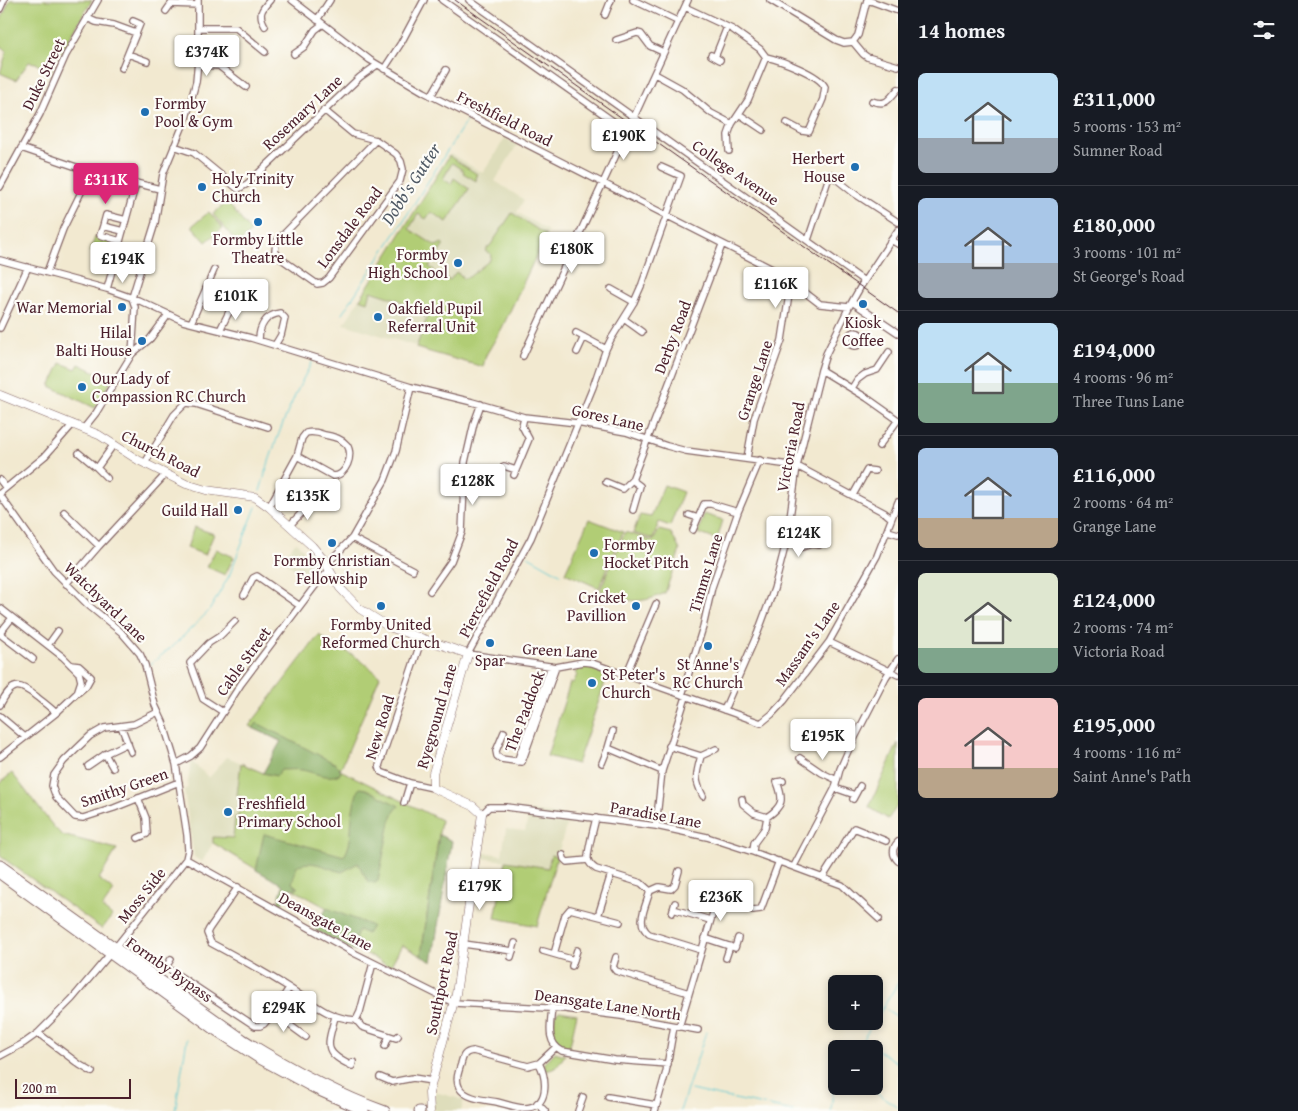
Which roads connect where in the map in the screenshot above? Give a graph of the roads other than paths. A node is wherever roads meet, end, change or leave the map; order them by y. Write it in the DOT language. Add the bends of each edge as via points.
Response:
graph roads {
  1 [pos="4,0"];
  2 [pos="98,0"];
  3 [pos="270,0"];
  4 [pos="292,0"];
  5 [pos="330,0"];
  6 [pos="424,0"];
  7 [pos="442,0"];
  8 [pos="469,0"];
  9 [pos="611,0"];
  10 [pos="633,0"];
  11 [pos="688,0"];
  12 [pos="770,0"];
  13 [pos="867,0"];
  14 [pos="198,2"];
  15 [pos="685,7"];
  16 [pos="0,9"];
  17 [pos="166,10"];
  18 [pos="898,11"];
  19 [pos="604,15"];
  20 [pos="87,18"];
  21 [pos="317,20"];
  22 [pos="133,21"];
  23 [pos="677,21"];
  24 [pos="323,24"];
  25 [pos="265,26"];
  26 [pos="727,27"];
  27 [pos="198,28"];
  28 [pos="136,33"];
  29 [pos="616,40"];
  30 [pos="853,42"];
  31 [pos="265,52"];
  32 [pos="664,52"];
  33 [pos="128,54"];
  34 [pos="294,55"];
  35 [pos="715,57"];
  36 [pos="766,58"];
  37 [pos="147,61"];
  38 [pos="198,65"];
  39 [pos="377,65"];
  40 [pos="898,66"];
  41 [pos="122,68"];
  42 [pos="384,69"];
  43 [pos="446,70"];
  44 [pos="655,74"];
  45 [pos="246,87"];
  46 [pos="898,89"];
  47 [pos="431,96"];
  48 [pos="872,100"];
  49 [pos="324,110"];
  50 [pos="739,114"];
  51 [pos="634,117"];
  52 [pos="787,123"];
  53 [pos="732,124"];
  54 [pos="763,130"];
  55 [pos="376,140"];
  56 [pos="174,146"];
  57 [pos="21,148"];
  58 [pos="729,151"];
  59 [pos="661,167"];
  60 [pos="91,172"];
  61 [pos="136,183"];
  62 [pos="603,183"];
  63 [pos="0,187"];
  64 [pos="160,189"];
  65 [pos="666,216"];
  66 [pos="126,220"];
  67 [pos="898,222"];
  68 [pos="103,226"];
  69 [pos="898,230"];
  70 [pos="123,231"];
  71 [pos="808,240"];
  72 [pos="891,240"];
  73 [pos="120,241"];
  74 [pos="722,244"];
  75 [pos="898,244"];
  76 [pos="0,260"];
  77 [pos="28,267"];
  78 [pos="214,270"];
  79 [pos="47,272"];
  80 [pos="864,281"];
  81 [pos="791,282"];
  82 [pos="107,289"];
  83 [pos="611,289"];
  84 [pos="135,299"];
  85 [pos="234,302"];
  86 [pos="634,302"];
  87 [pos="850,304"];
  88 [pos="168,315"];
  89 [pos="624,319"];
  90 [pos="191,323"];
  91 [pos="0,328"];
  92 [pos="220,330"];
  93 [pos="642,332"];
  94 [pos="576,333"];
  95 [pos="836,333"];
  96 [pos="898,333"];
  97 [pos="584,337"];
  98 [pos="848,337"];
  99 [pos="258,340"];
  100 [pos="274,345"];
  101 [pos="606,349"];
  102 [pos="577,352"];
  103 [pos="889,352"];
  104 [pos="132,354"];
  105 [pos="523,356"];
  106 [pos="820,370"];
  107 [pos="411,387"];
  108 [pos="852,388"];
  109 [pos="0,394"];
  110 [pos="481,404"];
  111 [pos="524,417"];
  112 [pos="898,420"];
  113 [pos="577,423"];
  114 [pos="73,424"];
  115 [pos="268,427"];
  116 [pos="84,428"];
  117 [pos="648,440"];
  118 [pos="114,444"];
  119 [pos="879,446"];
  120 [pos="79,453"];
  121 [pos="297,456"];
  122 [pos="747,458"];
  123 [pos="760,460"];
  124 [pos="145,463"];
  125 [pos="504,466"];
  126 [pos="797,466"];
  127 [pos="97,468"];
  128 [pos="875,471"];
  129 [pos="166,474"];
  130 [pos="107,478"];
  131 [pos="0,480"];
  132 [pos="632,480"];
  133 [pos="606,482"];
  134 [pos="6,488"];
  135 [pos="0,494"];
  136 [pos="853,495"];
  137 [pos="898,502"];
  138 [pos="312,503"];
  139 [pos="269,507"];
  140 [pos="633,510"];
  141 [pos="64,512"];
  142 [pos="738,512"];
  143 [pos="689,515"];
  144 [pos="698,518"];
  145 [pos="891,518"];
  146 [pos="290,525"];
  147 [pos="694,530"];
  148 [pos="888,531"];
  149 [pos="898,534"];
  150 [pos="352,538"];
  151 [pos="787,540"];
  152 [pos="819,545"];
  153 [pos="98,546"];
  154 [pos="328,568"];
  155 [pos="413,570"];
  156 [pos="66,584"];
  157 [pos="430,591"];
  158 [pos="244,595"];
  159 [pos="656,604"];
  160 [pos="300,606"];
  161 [pos="0,608"];
  162 [pos="12,618"];
  163 [pos="235,621"];
  164 [pos="58,631"];
  165 [pos="0,634"];
  166 [pos="422,638"];
  167 [pos="829,642"];
  168 [pos="48,644"];
  169 [pos="468,654"];
  170 [pos="33,659"];
  171 [pos="898,659"];
  172 [pos="71,665"];
  173 [pos="554,667"];
  174 [pos="890,671"];
  175 [pos="626,675"];
  176 [pos="898,675"];
  177 [pos="77,693"];
  178 [pos="684,696"];
  179 [pos="0,705"];
  180 [pos="724,710"];
  181 [pos="158,712"];
  182 [pos="223,712"];
  183 [pos="56,713"];
  184 [pos="0,716"];
  185 [pos="761,723"];
  186 [pos="121,726"];
  187 [pos="612,731"];
  188 [pos="504,732"];
  189 [pos="25,737"];
  190 [pos="128,743"];
  191 [pos="669,746"];
  192 [pos="608,748"];
  193 [pos="716,749"];
  194 [pos="131,752"];
  195 [pos="105,754"];
  196 [pos="701,756"];
  197 [pos="0,757"];
  198 [pos="800,758"];
  199 [pos="176,764"];
  200 [pos="602,764"];
  201 [pos="88,766"];
  202 [pos="112,768"];
  203 [pos="662,771"];
  204 [pos="837,780"];
  205 [pos="783,781"];
  206 [pos="179,782"];
  207 [pos="410,784"];
  208 [pos="860,786"];
  209 [pos="433,788"];
  210 [pos="835,788"];
  211 [pos="703,796"];
  212 [pos="138,798"];
  213 [pos="404,803"];
  214 [pos="741,803"];
  215 [pos="469,804"];
  216 [pos="489,807"];
  217 [pos="482,814"];
  218 [pos="767,817"];
  219 [pos="596,818"];
  220 [pos="656,826"];
  221 [pos="138,838"];
  222 [pos="886,841"];
  223 [pos="898,842"];
  224 [pos="753,852"];
  225 [pos="563,856"];
  226 [pos="186,858"];
  227 [pos="588,860"];
  228 [pos="779,861"];
  229 [pos="898,861"];
  230 [pos="0,865"];
  231 [pos="794,866"];
  232 [pos="678,871"];
  233 [pos="0,874"];
  234 [pos="611,874"];
  235 [pos="823,877"];
  236 [pos="238,887"];
  237 [pos="650,891"];
  238 [pos="673,909"];
  239 [pos="598,916"];
  240 [pos="878,919"];
  241 [pos="710,920"];
  242 [pos="620,922"];
  243 [pos="705,938"];
  244 [pos="738,938"];
  245 [pos="515,943"];
  246 [pos="464,944"];
  247 [pos="730,946"];
  248 [pos="577,950"];
  249 [pos="701,950"];
  250 [pos="113,951"];
  251 [pos="542,951"];
  252 [pos="554,954"];
  253 [pos="616,957"];
  254 [pos="726,958"];
  255 [pos="171,959"];
  256 [pos="373,963"];
  257 [pos="289,988"];
  258 [pos="688,993"];
  259 [pos="454,1003"];
  260 [pos="552,1007"];
  261 [pos="273,1013"];
  262 [pos="335,1017"];
  263 [pos="356,1020"];
  264 [pos="676,1026"];
  265 [pos="698,1030"];
  266 [pos="38,1033"];
  267 [pos="389,1036"];
  268 [pos="398,1036"];
  269 [pos="306,1037"];
  270 [pos="386,1046"];
  271 [pos="555,1048"];
  272 [pos="0,1056"];
  273 [pos="353,1062"];
  274 [pos="539,1063"];
  275 [pos="668,1064"];
  276 [pos="92,1072"];
  277 [pos="380,1077"];
  278 [pos="432,1081"];
  279 [pos="428,1097"];
  280 [pos="583,1097"];
  281 [pos="608,1097"];
  282 [pos="537,1104"];
  283 [pos="656,1108"];
  284 [pos="364,1111"];
  285 [pos="385,1111"];
  286 [pos="420,1111"];
  287 [pos="430,1111"];
  288 [pos="545,1111"];
  289 [pos="578,1111"];
  1 -- 16 [label="street"];
  2 -- 20 [label="street, Duke Street"];
  3 -- 25 [label="street" via="262,9 261,18"];
  4 -- 21 [label="street, Freshfield Road"];
  5 -- 21 [label="street"];
  6 -- 42 [label="street"];
  7 -- 62 [label="street" via="627,131"];
  8 -- 51 [label="street, College Avenue"];
  9 -- 19 [label="street"];
  10 -- 23 [label="street"];
  11 -- 15 [label="street"];
  12 -- 30 [label="street" via="836,40"];
  13 -- 18 [label="street"];
  13 -- 30 [label="street"];
  14 -- 17 [label="street" via="171,4"];
  14 -- 27 [label="street"];
  15 -- 23 [label="street"];
  15 -- 26 [label="street"];
  20 -- 28 [label="street"];
  20 -- 57 [label="street, Duke Street"];
  21 -- 24 [label="street, Freshfield Road"];
  22 -- 28 [label="street" via="140,24"];
  23 -- 32 [label="street"];
  24 -- 34 [label="street"];
  24 -- 39 [label="street, Freshfield Road"];
  26 -- 35 [label="street"];
  26 -- 36 [label="street" via="760,48"];
  27 -- 31 [label="street" via="236,28"];
  27 -- 38 [label="street"];
  28 -- 33 [label="street"];
  29 -- 32 [label="street" via="637,33 650,46"];
  30 -- 40 [label="street" via="867,57"];
  32 -- 44 [label="street"];
  33 -- 37 [label="street"];
  33 -- 41 [label="street"];
  36 -- 50 [label="street"];
  36 -- 52 [label="street" via="803,71 822,81 825,87 809,132"];
  38 -- 45 [label="street" via="218,66"];
  38 -- 56 [label="street" via="192,97"];
  39 -- 42 [label="street, Freshfield Road"];
  39 -- 49 [label="street, Rosemary Lane"];
  42 -- 47 [label="street, Freshfield Road"];
  43 -- 47 [label="street"];
  44 -- 51 [label="street"];
  44 -- 53 [label="street" via="682,89 710,113"];
  46 -- 48 [label="street" via="884,103"];
  47 -- 62 [label="street, Freshfield Road"];
  49 -- 55 [label="street, Lonsdale Road" via="352,134"];
  49 -- 56 [label="street, Rosemary Lane" via="238,189 194,153"];
  50 -- 53 [label="street"];
  50 -- 54 [label="street"];
  51 -- 71 [label="street, College Avenue"];
  53 -- 58 [label="street" via="728,135"];
  55 -- 55 [label="street, Lonsdale Road" via="276,242 275,251 280,258 317,284 329,278 400,181 401,161"];
  56 -- 64 [label="street"];
  57 -- 60 [label="street"];
  57 -- 63 [label="street, Duke Street"];
  59 -- 65 [label="street, Piercefield Road" via="681,176"];
  60 -- 61 [label="street"];
  60 -- 79 [label="street" via="63,229"];
  61 -- 64 [label="street"];
  61 -- 66 [label="street"];
  62 -- 65 [label="street, Freshfield Road"];
  62 -- 105 [label="street"];
  64 -- 84 [label="street" via="155,223"];
  65 -- 74 [label="street, Freshfield Road"];
  65 -- 86 [label="street, Piercefield Road"];
  66 -- 68 [label="street" via="106,215"];
  66 -- 70 [label="street"];
  67 -- 71 [label="street" via="830,174"];
  68 -- 70 [label="street"];
  68 -- 73 [label="street" via="100,235"];
  69 -- 72 [label="street, Victoria Road"];
  70 -- 73 [label="street"];
  71 -- 80 [label="street, College Avenue"];
  72 -- 75 [label="street"];
  72 -- 80 [label="street, Victoria Road"];
  73 -- 82 [label="street"];
  74 -- 81 [label="street, Freshfield Road" via="780,273"];
  74 -- 117 [label="street, Derby Road"];
  76 -- 77 [label="street, Gores Lane"];
  77 -- 79 [label="street, Gores Lane"];
  77 -- 91 [label="street"];
  78 -- 90 [label="street"];
  79 -- 82 [label="street, Gores Lane"];
  80 -- 87 [label="street, Victoria Road"];
  81 -- 87 [label="street, Freshfield Road" via="820,304"];
  81 -- 122 [label="street, Grange Lane" via="782,340 754,419"];
  82 -- 84 [label="street, Gores Lane"];
  83 -- 86 [label="street"];
  84 -- 88 [label="street, Gores Lane"];
  84 -- 104 [label="street"];
  85 -- 92 [label="street"];
  86 -- 89 [label="street, Piercefield Road"];
  87 -- 95 [label="street, Victoria Road"];
  87 -- 96 [label="street"];
  88 -- 90 [label="street, Gores Lane"];
  88 -- 104 [label="street" via="150,339"];
  89 -- 93 [label="street"];
  89 -- 101 [label="street, Piercefield Road"];
  90 -- 92 [label="street, Gores Lane"];
  92 -- 99 [label="street, Gores Lane"];
  94 -- 97 [label="street"];
  95 -- 98 [label="street"];
  95 -- 106 [label="street, Victoria Road"];
  97 -- 101 [label="street"];
  97 -- 102 [label="street"];
  99 -- 100 [label="street, Gores Lane"];
  99 -- 100 [label="street" via="264,321 277,312 285,318 281,335"];
  100 -- 107 [label="street, Gores Lane"];
  101 -- 113 [label="street, Piercefield Road"];
  103 -- 108 [label="street" via="877,370 865,374"];
  104 -- 116 [label="street"];
  106 -- 108 [label="street"];
  106 -- 126 [label="street, Victoria Road"];
  107 -- 110 [label="street, Gores Lane"];
  107 -- 150 [label="street, Cable Street" via="391,466"];
  108 -- 112 [label="street"];
  109 -- 114 [label="main road, Church Road"];
  110 -- 111 [label="street, Gores Lane"];
  110 -- 157 [label="street" via="465,462 462,532 451,562"];
  111 -- 113 [label="street, Gores Lane"];
  111 -- 125 [label="street" via="522,426 529,439 515,472"];
  112 -- 119 [label="street"];
  113 -- 117 [label="street, Gores Lane" via="626,432"];
  113 -- 169 [label="street, Piercefield Road" via="531,538"];
  114 -- 116 [label="main road, Church Road"];
  114 -- 134 [label="street" via="45,456"];
  115 -- 124 [label="street" via="196,404 186,404 174,415"];
  116 -- 118 [label="main road, Church Road"];
  117 -- 122 [label="street, Gores Lane" via="686,451"];
  117 -- 132 [label="street, Derby Road"];
  118 -- 124 [label="main road, Church Road"];
  118 -- 127 [label="street"];
  120 -- 127 [label="street"];
  121 -- 121 [label="street" via="302,438 309,432 338,438 349,452 344,471 338,476"];
  121 -- 139 [label="street"];
  122 -- 123 [label="street, Gores Lane"];
  123 -- 126 [label="street, Gores Lane"];
  123 -- 142 [label="street, Timms Lane"];
  124 -- 129 [label="main road, Church Road"];
  126 -- 136 [label="street, Gores Lane"];
  126 -- 151 [label="street, Victoria Road"];
  127 -- 130 [label="street"];
  128 -- 136 [label="street" via="867,470"];
  129 -- 139 [label="main road, Church Road" via="200,488 254,497"];
  129 -- 153 [label="street"];
  131 -- 134 [label="street"];
  132 -- 133 [label="street" via="623,489"];
  132 -- 140 [label="street" via="640,486"];
  134 -- 135 [label="street"];
  135 -- 156 [label="street, Watchyard Lane" via="40,553"];
  136 -- 145 [label="street, Gores Lane"];
  137 -- 145 [label="street, Massam's Lane"];
  138 -- 146 [label="street"];
  139 -- 146 [label="main road, Church Road"];
  141 -- 153 [label="street"];
  142 -- 144 [label="street" via="707,503"];
  142 -- 178 [label="street, Timms Lane" via="712,587"];
  143 -- 144 [label="street"];
  144 -- 147 [label="street"];
  145 -- 148 [label="street, Massam's Lane"];
  146 -- 154 [label="main road, Church Road" via="318,552"];
  148 -- 149 [label="street"];
  148 -- 167 [label="street, Massam's Lane" via="878,556"];
  150 -- 154 [label="street, Cable Street"];
  150 -- 155 [label="street"];
  151 -- 152 [label="street" via="799,548"];
  151 -- 180 [label="street, Victoria Road" via="774,589"];
  153 -- 156 [label="street"];
  154 -- 160 [label="street, Cable Street"];
  154 -- 166 [label="main road, Church Road" via="346,596 360,609 389,627"];
  156 -- 181 [label="street, Watchyard Lane" via="121,632 140,654"];
  158 -- 160 [label="street" via="257,576"];
  159 -- 175 [label="street"];
  160 -- 182 [label="street, Cable Street"];
  161 -- 162 [label="street"];
  162 -- 165 [label="street"];
  162 -- 168 [label="street"];
  163 -- 182 [label="street" via="190,662 203,699"];
  164 -- 168 [label="street"];
  165 -- 170 [label="street"];
  166 -- 169 [label="main road, Church Road"];
  166 -- 207 [label="street, New Road" via="379,766 381,772"];
  167 -- 174 [label="street"];
  167 -- 185 [label="street, Massam's Lane" via="784,701"];
  168 -- 172 [label="street"];
  169 -- 173 [label="street, Green Lane"];
  169 -- 209 [label="main road, Ryeground Lane" via="433,773"];
  171 -- 174 [label="street"];
  172 -- 177 [label="street" via="79,673 81,681"];
  172 -- 177 [label="street" via="78,666 92,677"];
  173 -- 175 [label="street, Green Lane" via="592,663"];
  173 -- 188 [label="street, The Paddock" via="520,762 497,756"];
  174 -- 176 [label="street"];
  174 -- 204 [label="street" via="848,750"];
  175 -- 178 [label="street, Green Lane"];
  177 -- 183 [label="street"];
  178 -- 180 [label="street, Green Lane"];
  178 -- 191 [label="street, Timms Lane"];
  179 -- 183 [label="street" via="12,688 24,687"];
  180 -- 185 [label="street, Green Lane"];
  181 -- 186 [label="street, Smithy Green" via="134,724"];
  181 -- 199 [label="street, Watchyard Lane"];
  182 -- 199 [label="street, Cable Street" via="200,748"];
  183 -- 189 [label="street"];
  184 -- 189 [label="street"];
  186 -- 190 [label="street"];
  186 -- 212 [label="street, Smithy Green" via="104,728 90,736 59,768 52,786 56,797 74,817 83,818"];
  187 -- 192 [label="street"];
  189 -- 197 [label="street"];
  190 -- 194 [label="street"];
  190 -- 195 [label="street"];
  191 -- 196 [label="street"];
  191 -- 203 [label="street, Timms Lane"];
  192 -- 200 [label="street"];
  192 -- 203 [label="street"];
  193 -- 196 [label="street"];
  195 -- 201 [label="street"];
  195 -- 202 [label="street"];
  196 -- 211 [label="street" via="696,777"];
  198 -- 204 [label="street"];
  199 -- 206 [label="street, Watchyard Lane"];
  203 -- 220 [label="street, Timms Lane"];
  204 -- 210 [label="street"];
  205 -- 218 [label="street" via="777,782 781,802 777,811"];
  206 -- 212 [label="street, Smithy Green"];
  206 -- 226 [label="street, Watchyard Lane" via="187,834"];
  207 -- 209 [label="street, New Road"];
  207 -- 213 [label="street"];
  208 -- 210 [label="street" via="854,797"];
  209 -- 215 [label="main road, Ryeground Lane"];
  210 -- 231 [label="street"];
  212 -- 221 [label="street" via="146,818 147,834"];
  214 -- 218 [label="street" via="754,813"];
  215 -- 216 [label="street, Paradise Lane"];
  215 -- 217 [label="main road, Ryeground Lane"];
  216 -- 217 [label="street"];
  216 -- 219 [label="street, Paradise Lane"];
  217 -- 246 [label="main road, Southport Road"];
  218 -- 224 [label="street"];
  219 -- 220 [label="street, Paradise Lane"];
  219 -- 227 [label="street"];
  220 -- 224 [label="street, Paradise Lane" via="707,837"];
  222 -- 235 [label="street" via="854,828"];
  223 -- 229 [label="street" via="894,852"];
  224 -- 228 [label="street, Paradise Lane"];
  225 -- 227 [label="street" via="567,862"];
  226 -- 236 [label="street, Deansgate Lane"];
  226 -- 250 [label="street, Moss Side"];
  227 -- 234 [label="street" via="596,869"];
  228 -- 231 [label="street, Paradise Lane"];
  228 -- 241 [label="street" via="761,909 718,902"];
  230 -- 250 [label="highway, Formby Bypass"];
  231 -- 235 [label="street, Paradise Lane"];
  232 -- 237 [label="street" via="671,889 659,887"];
  233 -- 250 [label="highway, Formby Bypass"];
  234 -- 237 [label="street" via="641,882"];
  234 -- 239 [label="street"];
  235 -- 240 [label="street, Paradise Lane" via="842,885"];
  236 -- 256 [label="street, Deansgate Lane"];
  236 -- 257 [label="street" via="207,933 208,938"];
  237 -- 249 [label="street" via="641,921 644,930"];
  238 -- 241 [label="street"];
  239 -- 242 [label="street"];
  239 -- 252 [label="street" via="572,909 568,911"];
  241 -- 243 [label="street"];
  243 -- 247 [label="street"];
  243 -- 249 [label="street"];
  244 -- 247 [label="street" via="734,948"];
  245 -- 246 [label="street" via="512,954"];
  246 -- 259 [label="main road, Southport Road"];
  247 -- 254 [label="street"];
  248 -- 252 [label="street" via="573,963"];
  249 -- 258 [label="street"];
  250 -- 266 [label="street, Moss Side"];
  250 -- 284 [label="highway, Formby Bypass" via="218,1032 258,1058"];
  250 -- 285 [label="highway, Formby Bypass" via="274,1058 327,1087"];
  251 -- 252 [label="street"];
  253 -- 258 [label="street" via="613,967 616,971"];
  255 -- 261 [label="street" via="166,967 252,1024 264,1024"];
  256 -- 259 [label="street, Deansgate Lane"];
  256 -- 263 [label="street"];
  257 -- 261 [label="street"];
  257 -- 262 [label="street"];
  258 -- 264 [label="street"];
  259 -- 260 [label="street, Deansgate Lane North"];
  259 -- 278 [label="main road, Southport Road"];
  260 -- 264 [label="street, Deansgate Lane North"];
  260 -- 271 [label="street" via="550,1033"];
  261 -- 269 [label="street"];
  262 -- 263 [label="street"];
  262 -- 273 [label="street" via="329,1048 331,1054 352,1066"];
  263 -- 267 [label="street" via="362,1027"];
  264 -- 265 [label="street, Deansgate Lane North"];
  264 -- 275 [label="street"];
  266 -- 272 [label="street, Moss Side"];
  266 -- 276 [label="street"];
  267 -- 268 [label="street"];
  267 -- 270 [label="street"];
  271 -- 274 [label="street"];
  271 -- 275 [label="street" via="615,1060"];
  274 -- 282 [label="street" via="545,1086"];
  274 -- 282 [label="street" via="523,1066 471,1051 463,1056 457,1078 462,1091 472,1097 522,1108"];
  275 -- 283 [label="street"];
  277 -- 278 [label="street" via="392,1082 413,1078"];
  278 -- 279 [label="main road, Southport Road"];
  279 -- 286 [label="main road, Southport Road"];
  279 -- 287 [label="main road, Southport Road"];
  280 -- 289 [label="street"];
  281 -- 283 [label="street"];
  282 -- 288 [label="street"];
}
